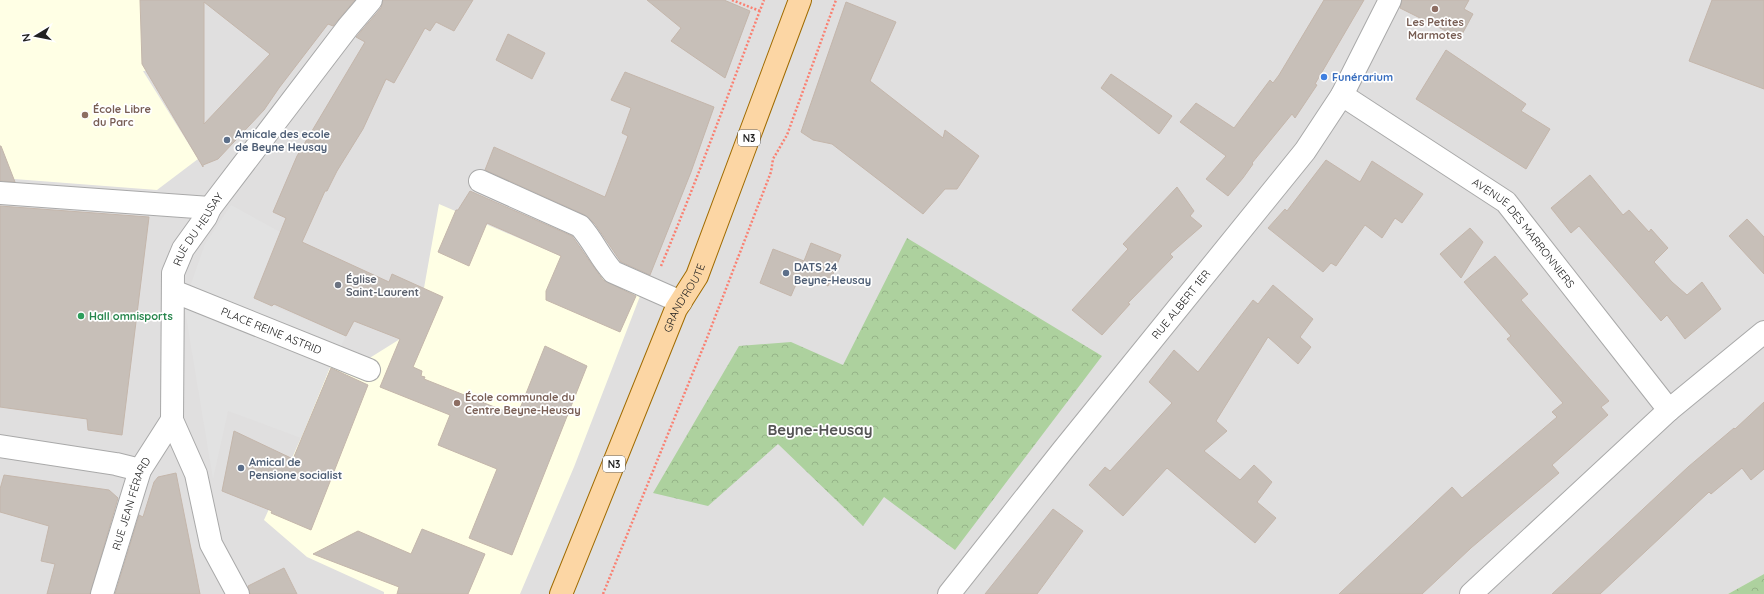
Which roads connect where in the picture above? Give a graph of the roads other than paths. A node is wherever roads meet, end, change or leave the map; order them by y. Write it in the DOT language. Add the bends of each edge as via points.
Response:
graph roads {
  1 [pos="371,0"];
  2 [pos="800,0"];
  3 [pos="1390,0"];
  4 [pos="1342,95"];
  5 [pos="480,181"];
  6 [pos="0,193"];
  7 [pos="210,208"];
  8 [pos="173,291"];
  9 [pos="681,302"];
  10 [pos="1764,332"];
  11 [pos="369,370"];
  12 [pos="1670,410"];
  13 [pos="172,420"];
  14 [pos="0,446"];
  15 [pos="140,470"];
  16 [pos="102,594"];
  17 [pos="238,594"];
  18 [pos="561,594"];
  19 [pos="949,594"];
  20 [pos="1471,594"];
  1 -- 7 [label="street, RUE DU HEUSAY"];
  2 -- 9 [label="main road, GRAND'ROUTE / N3" via="697,276"];
  3 -- 4 [label="street, RUE ALBERT 1ER"];
  4 -- 12 [label="street, AVENUE DES MARRONNIERS" via="1506,202"];
  4 -- 19 [label="street, RUE ALBERT 1ER" via="1305,151"];
  5 -- 9 [label="street" via="580,226 591,237 604,263 612,272"];
  6 -- 7 [label="street"];
  7 -- 8 [label="street, RUE DU HEUSAY" via="183,249 173,273"];
  8 -- 11 [label="street, PLACE REINE ASTRID"];
  8 -- 13 [label="street, RUE DU HEUSAY"];
  9 -- 18 [label="main road, GRAND'ROUTE / N3"];
  10 -- 12 [label="street"];
  12 -- 20 [label="street"];
  13 -- 15 [label="street, RUE JEAN FÉRARD"];
  13 -- 17 [label="street, RUE DU HEUSAY" via="196,474 211,544"];
  14 -- 15 [label="street"];
  15 -- 16 [label="street, RUE JEAN FÉRARD"];
}
